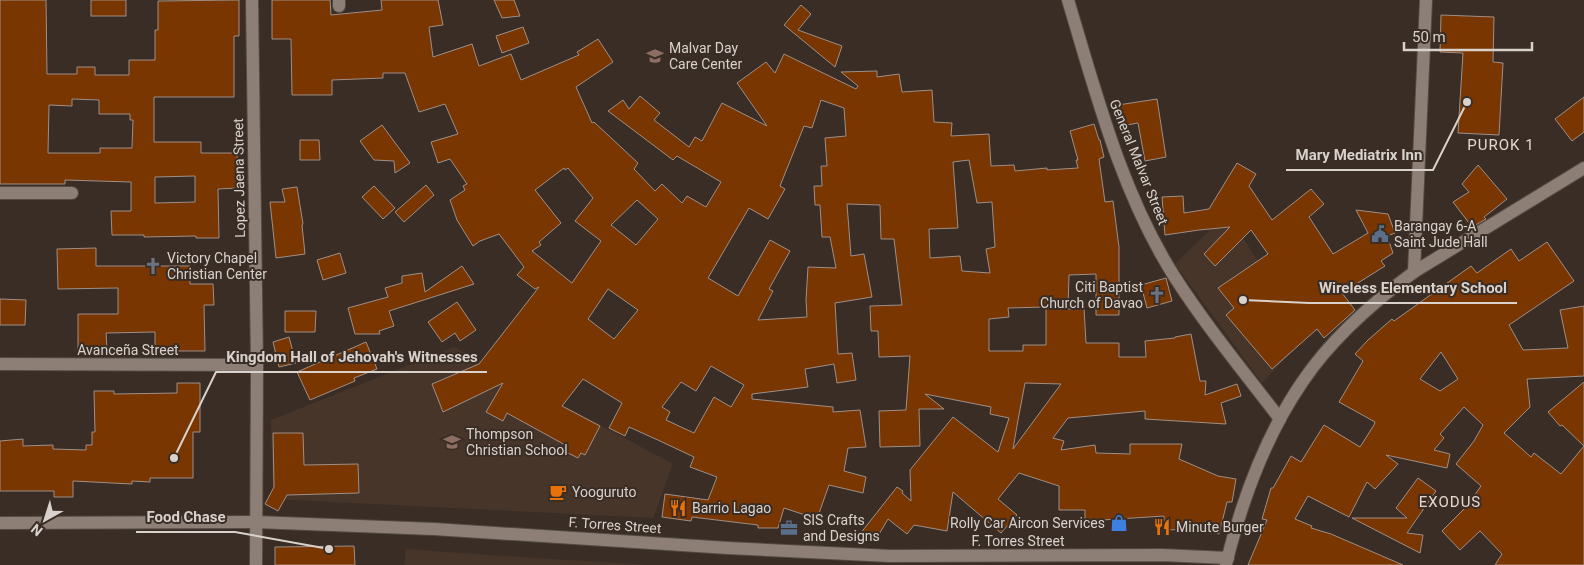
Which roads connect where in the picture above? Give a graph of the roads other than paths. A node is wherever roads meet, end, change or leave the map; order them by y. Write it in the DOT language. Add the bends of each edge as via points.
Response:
graph roads {
  1 [pos="252,0"];
  2 [pos="1068,0"];
  3 [pos="1426,0"];
  4 [pos="1584,168"];
  5 [pos="72,192"];
  6 [pos="0,193"];
  7 [pos="1414,272"];
  8 [pos="0,364"];
  9 [pos="257,365"];
  10 [pos="1280,419"];
  11 [pos="256,522"];
  12 [pos="0,523"];
  13 [pos="1227,561"];
  14 [pos="256,565"];
  1 -- 9 [label="main road, Lopez Jaena Street"];
  2 -- 10 [label="main road, General Malvar Street" via="1099,103 1129,186 1148,227 1173,274 1206,324"];
  3 -- 7 [label="main road"];
  4 -- 7 [label="main road"];
  5 -- 6 [label="main road"];
  7 -- 10 [label="main road" via="1391,289 1327,350 1302,382"];
  8 -- 9 [label="main road, Avanceña Street"];
  9 -- 11 [label="main road, Lopez Jaena Street"];
  10 -- 13 [label="main road" via="1236,523"];
  11 -- 12 [label="main road, F. Torres Street"];
  11 -- 13 [label="main road, F. Torres Street" via="434,529 881,556 1179,555"];
  11 -- 14 [label="main road, Lopez Jaena Street"];
}
